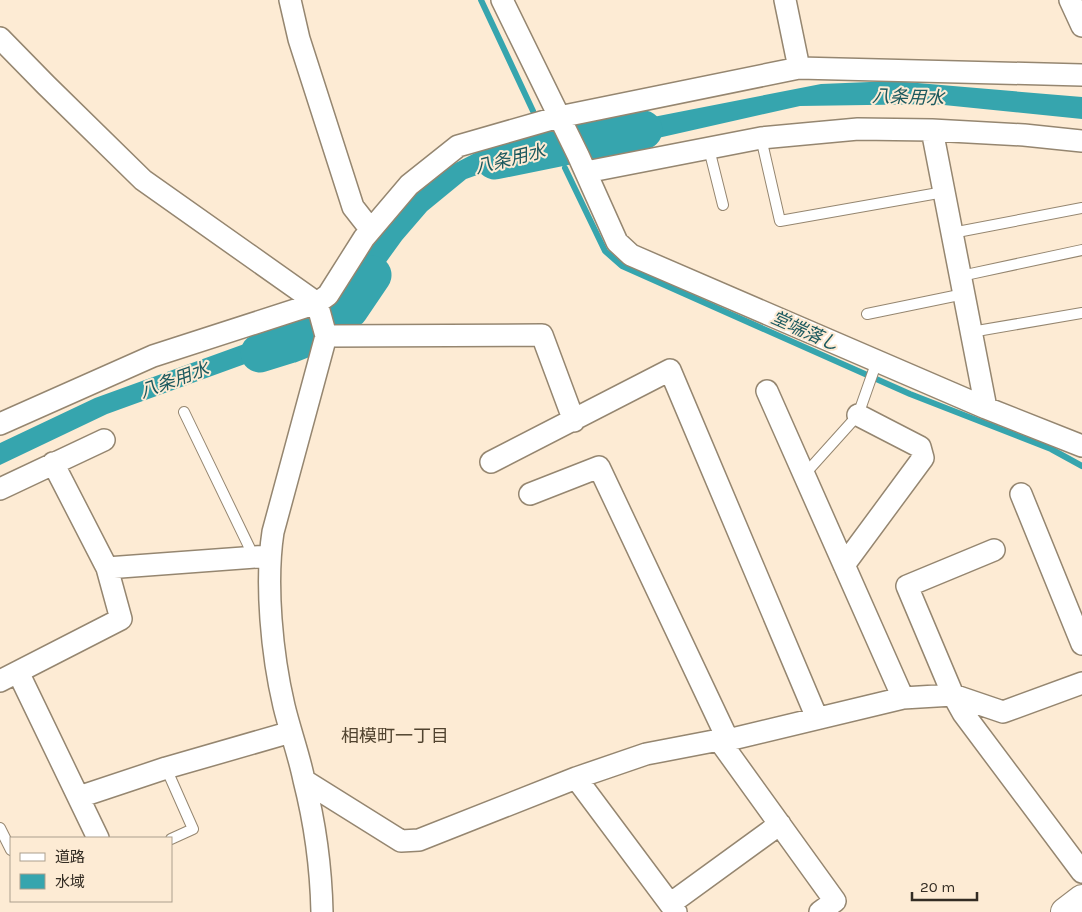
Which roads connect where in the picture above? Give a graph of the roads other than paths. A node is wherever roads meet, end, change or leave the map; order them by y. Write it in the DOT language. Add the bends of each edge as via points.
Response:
graph roads {
  1 [pos="290,0"];
  2 [pos="502,0"];
  3 [pos="785,0"];
  4 [pos="1070,0"];
  5 [pos="1082,26"];
  6 [pos="0,38"];
  7 [pos="799,68"];
  8 [pos="1082,75"];
  9 [pos="562,123"];
  10 [pos="932,130"];
  11 [pos="761,138"];
  12 [pos="1082,142"];
  13 [pos="709,148"];
  14 [pos="582,164"];
  15 [pos="944,192"];
  16 [pos="723,205"];
  17 [pos="1082,208"];
  18 [pos="371,230"];
  19 [pos="952,233"];
  20 [pos="1082,250"];
  21 [pos="962,285"];
  22 [pos="317,303"];
  23 [pos="1082,313"];
  24 [pos="867,314"];
  25 [pos="972,332"];
  26 [pos="325,335"];
  27 [pos="876,362"];
  28 [pos="767,391"];
  29 [pos="986,408"];
  30 [pos="184,412"];
  31 [pos="858,415"];
  32 [pos="574,421"];
  33 [pos="0,424"];
  34 [pos="104,440"];
  35 [pos="1082,446"];
  36 [pos="491,462"];
  37 [pos="54,464"];
  38 [pos="804,476"];
  39 [pos="0,489"];
  40 [pos="530,494"];
  41 [pos="1021,494"];
  42 [pos="994,550"];
  43 [pos="261,557"];
  44 [pos="844,566"];
  45 [pos="106,568"];
  46 [pos="1082,644"];
  47 [pos="6,673"];
  48 [pos="1082,683"];
  49 [pos="953,696"];
  50 [pos="903,698"];
  51 [pos="818,718"];
  52 [pos="291,732"];
  53 [pos="723,740"];
  54 [pos="166,768"];
  55 [pos="576,778"];
  56 [pos="305,781"];
  57 [pos="79,797"];
  58 [pos="780,824"];
  59 [pos="0,828"];
  60 [pos="98,837"];
  61 [pos="172,839"];
  62 [pos="10,848"];
  63 [pos="1082,872"];
  64 [pos="1082,899"];
  65 [pos="673,908"];
  66 [pos="322,912"];
  67 [pos="820,912"];
  68 [pos="1064,912"];
  1 -- 18 [label="street" via="299,39 353,207"];
  2 -- 9 [label="street"];
  3 -- 7 [label="street"];
  4 -- 5 [label="street"];
  6 -- 22 [label="street" via="143,180"];
  7 -- 8 [label="street"];
  7 -- 9 [label="street"];
  9 -- 14 [label="street"];
  9 -- 18 [label="street" via="458,146 409,185"];
  10 -- 11 [label="street" via="858,129"];
  10 -- 12 [label="street"];
  10 -- 15 [label="street"];
  11 -- 13 [label="street"];
  11 -- 15 [label="lane" via="780,221"];
  13 -- 14 [label="street"];
  13 -- 16 [label="lane"];
  14 -- 27 [label="street" via="617,242 631,255"];
  15 -- 19 [label="street"];
  17 -- 19 [label="lane"];
  18 -- 22 [label="street" via="328,295"];
  19 -- 21 [label="street"];
  20 -- 21 [label="lane"];
  21 -- 24 [label="lane"];
  21 -- 25 [label="street"];
  22 -- 26 [label="street"];
  22 -- 33 [label="street" via="153,356"];
  23 -- 25 [label="lane"];
  25 -- 29 [label="street"];
  26 -- 32 [label="street" via="542,335"];
  26 -- 43 [label="street" via="272,532"];
  27 -- 29 [label="street"];
  27 -- 31 [label="lane"];
  28 -- 38 [label="street"];
  29 -- 35 [label="street"];
  30 -- 43 [label="lane"];
  31 -- 38 [label="lane"];
  31 -- 44 [label="street" via="920,447 923,458"];
  32 -- 36 [label="street"];
  32 -- 51 [label="street" via="670,370"];
  34 -- 37 [label="street"];
  37 -- 39 [label="street"];
  37 -- 45 [label="street"];
  38 -- 44 [label="street"];
  40 -- 53 [label="street" via="599,467"];
  41 -- 46 [label="street"];
  42 -- 49 [label="street" via="907,586"];
  43 -- 45 [label="street"];
  43 -- 52 [label="street"];
  44 -- 50 [label="street"];
  45 -- 47 [label="street" via="121,619"];
  47 -- 57 [label="street"];
  48 -- 49 [label="street" via="1003,712"];
  49 -- 50 [label="street"];
  49 -- 63 [label="street"];
  50 -- 51 [label="street"];
  51 -- 53 [label="street"];
  52 -- 54 [label="street"];
  52 -- 56 [label="street"];
  53 -- 55 [label="street" via="646,754"];
  53 -- 58 [label="street"];
  54 -- 57 [label="street"];
  54 -- 61 [label="lane" via="193,829"];
  55 -- 56 [label="street" via="419,840 401,841"];
  55 -- 65 [label="street"];
  56 -- 66 [label="street" via="321,872"];
  57 -- 60 [label="street"];
  58 -- 65 [label="street"];
  58 -- 67 [label="street" via="835,901"];
  59 -- 62 [label="lane"];
  64 -- 68 [label="main road"];
}
